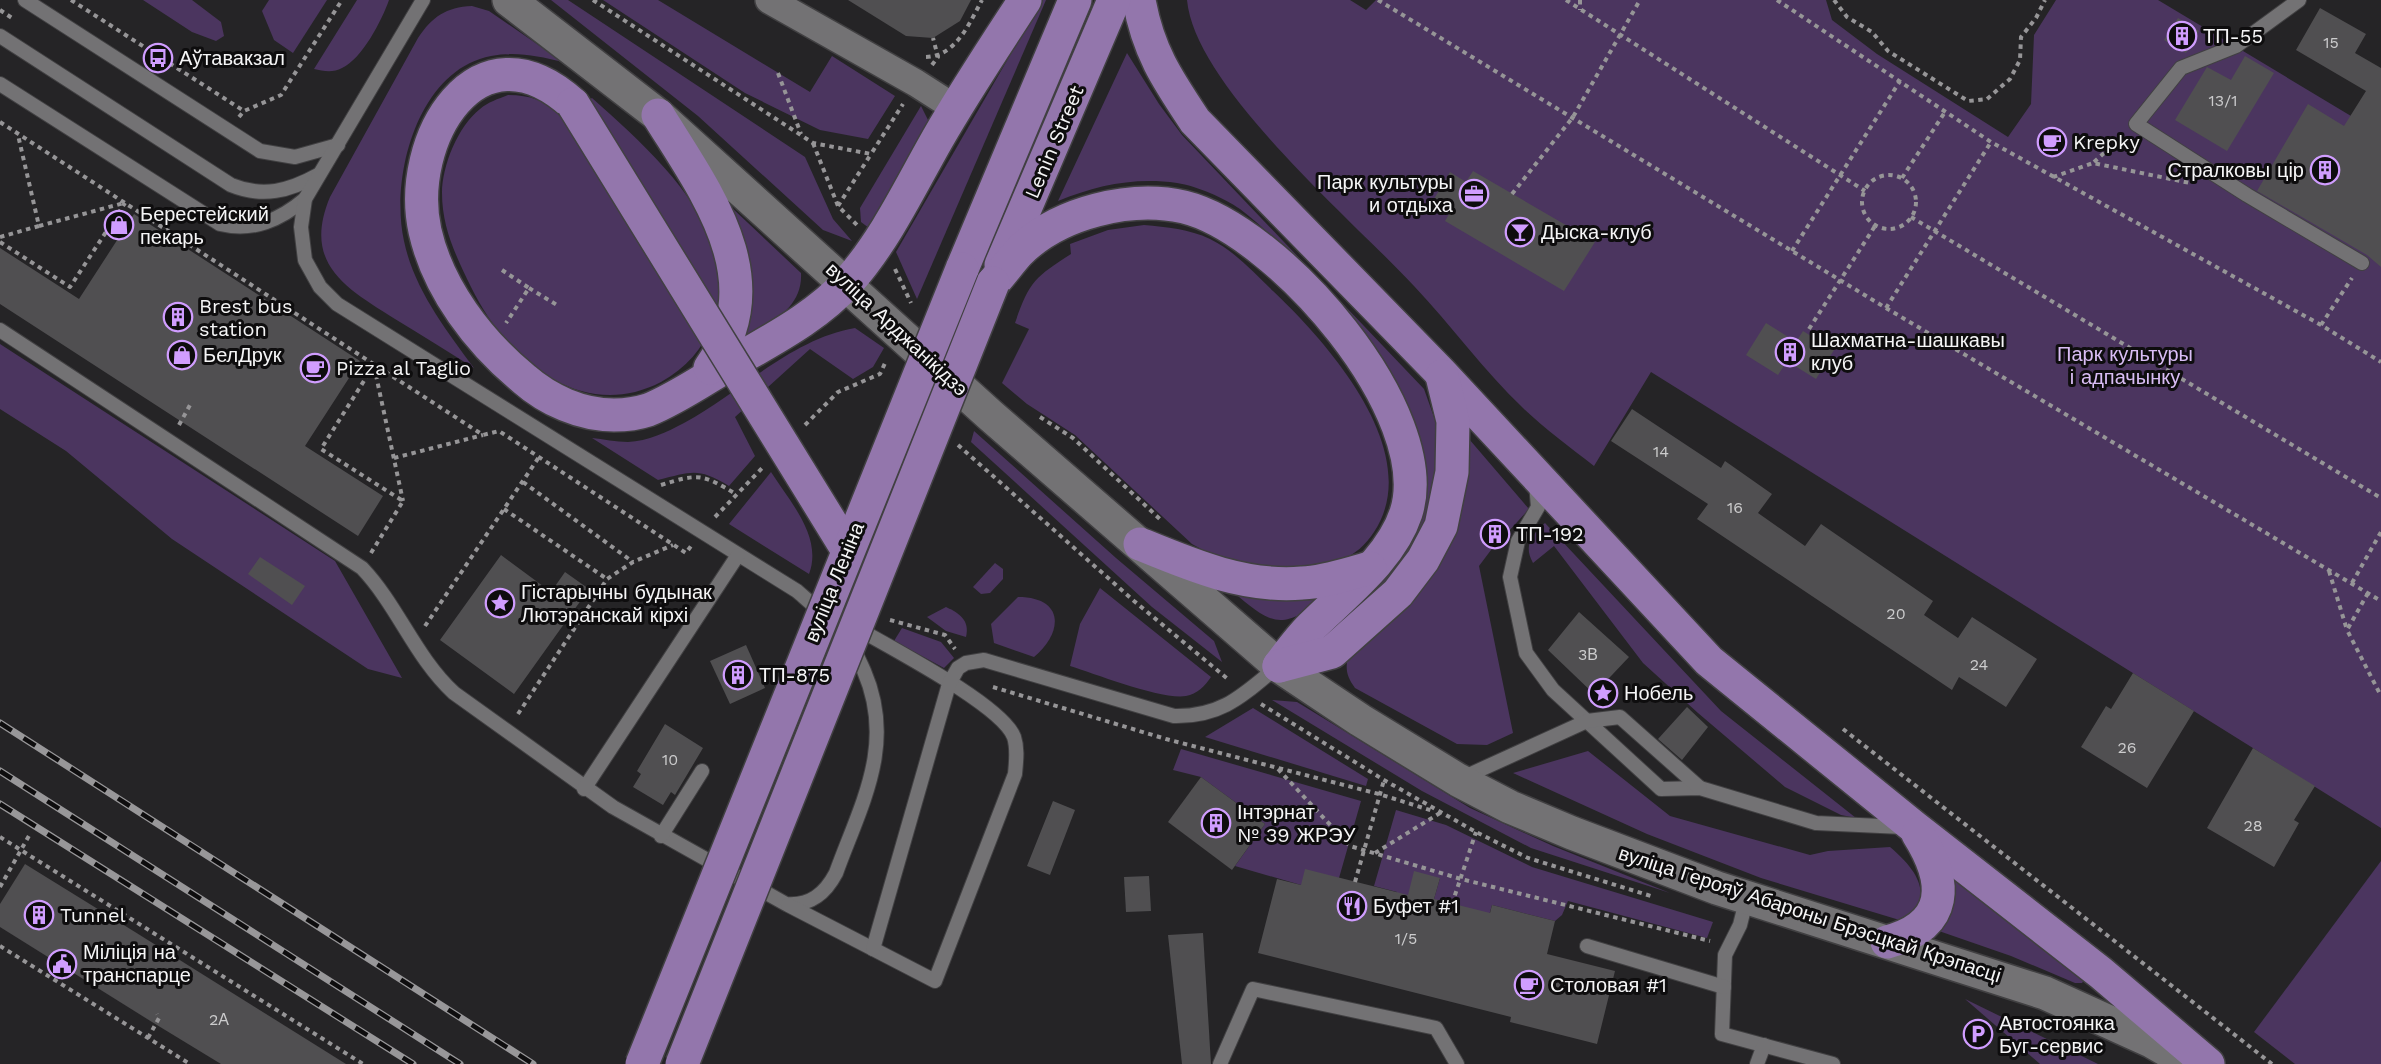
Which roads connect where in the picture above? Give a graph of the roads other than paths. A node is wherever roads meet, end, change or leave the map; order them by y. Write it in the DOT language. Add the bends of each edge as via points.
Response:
graph roads {
  1 [pos="25,0"];
  2 [pos="423,0"];
  3 [pos="509,0"];
  4 [pos="769,0"];
  5 [pos="1025,0"];
  6 [pos="1076,0"];
  7 [pos="1114,0"];
  8 [pos="1139,0"];
  9 [pos="2299,0"];
  10 [pos="0,36"];
  11 [pos="0,84"];
  12 [pos="956,108"];
  13 [pos="658,115"];
  14 [pos="338,145"];
  15 [pos="320,174"];
  16 [pos="305,199"];
  17 [pos="2362,263"];
  18 [pos="962,268"];
  19 [pos="847,283"];
  20 [pos="993,283"];
  21 [pos="0,330"];
  22 [pos="1440,372"];
  23 [pos="700,381"];
  24 [pos="1533,473"];
  25 [pos="1140,544"];
  26 [pos="847,549"];
  27 [pos="738,555"];
  28 [pos="1370,568"];
  29 [pos="797,591"];
  30 [pos="1279,666"];
  31 [pos="949,684"];
  32 [pos="1587,721"];
  33 [pos="702,771"];
  34 [pos="1458,780"];
  35 [pos="1700,788"];
  36 [pos="584,789"];
  37 [pos="1914,827"];
  38 [pos="661,836"];
  39 [pos="1747,897"];
  40 [pos="786,904"];
  41 [pos="1887,942"];
  42 [pos="1587,946"];
  43 [pos="873,949"];
  44 [pos="1724,987"];
  45 [pos="1764,1045"];
  46 [pos="642,1064"];
  47 [pos="682,1064"];
  48 [pos="1220,1064"];
  49 [pos="1457,1064"];
  50 [pos="1757,1064"];
  51 [pos="1833,1064"];
  52 [pos="2191,1064"];
  53 [pos="2208,1064"];
  1 -- 14 [label="lane" via="260,151 295,157"];
  2 -- 14 [label="lane"];
  3 -- 13 [label="main road, вуліца Арджанікідзэ"];
  4 -- 12 [label="street" via="839,41 916,70"];
  5 -- 12 [label="main road"];
  6 -- 18 [label="main road, Lenin Street"];
  7 -- 20 [label="main road, Lenin Street"];
  8 -- 22 [label="main road" via="1144,32 1163,73 1195,121"];
  9 -- 17 [label="lane" via="2236,46 2181,68 2136,124"];
  10 -- 15 [label="lane" via="231,185 267,193 290,189"];
  11 -- 16 [label="lane" via="220,224 261,224 286,214"];
  12 -- 19 [label="main road" via="877,245"];
  13 -- 19 [label="main road, вуліца Арджанікідзэ"];
  13 -- 23 [label="main road" via="718,217 734,255 736,293 730,325 719,356"];
  14 -- 15 [label="lane"];
  15 -- 16 [label="lane"];
  16 -- 27 [label="lane" via="301,227 305,260 320,287 337,304"];
  18 -- 26 [label="main road, вуліца Леніна, bridge"];
  19 -- 23 [label="main road" via="796,325"];
  19 -- 25 [label="main road, вуліца Арджанікідзэ" via="990,415"];
  20 -- 28 [label="main road" via="1021,251 1050,230 1114,206 1149,202 1185,207 1220,222 1257,246 1353,342 1403,436 1412,482 1406,514"];
  20 -- 47 [label="main road, вуліца Леніна, bridge"];
  21 -- 36 [label="lane" via="362,568 439,679"];
  22 -- 24 [label="main road"];
  22 -- 30 [label="main road" via="1453,422 1452,472 1441,525 1423,560 1398,593 1332,652"];
  23 -- 26 [label="main road, bridge" via="645,411 615,415 590,412 560,403 534,388 491,349 465,317 444,280 429,248 421,210 424,173 453,102 485,79 506,74 542,81 573,104"];
  24 -- 32 [label="lane" via="1538,507 1518,541 1510,577 1526,653 1553,690"];
  24 -- 37 [label="main road" via="1709,661"];
  25 -- 28 [label="main road" via="1192,566 1268,583 1302,583"];
  25 -- 30 [label="main road, вуліца Арджанікідзэ"];
  26 -- 46 [label="main road, вуліца Леніна, bridge"];
  27 -- 29 [label="lane"];
  27 -- 36 [label="lane"];
  28 -- 30 [label="main road" via="1309,629"];
  29 -- 31 [label="lane"];
  29 -- 40 [label="lane" via="846,637 861,664 872,690 878,748 872,776 829,886 809,902"];
  30 -- 31 [label="lane" via="1235,702 1202,716 1174,716 984,660 958,668"];
  30 -- 34 [label="main road, вуліца Герояў Абароны Брэсцкай Крэпасці"];
  31 -- 43 [label="lane"];
  31 -- 43 [label="lane" via="1005,723 1014,738 1015,774 935,981"];
  32 -- 34 [label="lane"];
  32 -- 35 [label="lane" via="1661,789"];
  32 -- 35 [label="lane" via="1620,717"];
  33 -- 38 [label="lane"];
  34 -- 39 [label="main road, вуліца Герояў Абароны Брэсцкай Крэпасці" via="1572,833"];
  35 -- 37 [label="lane" via="1816,823"];
  36 -- 38 [label="lane"];
  37 -- 41 [label="main road" via="1929,852 1935,873 1936,909 1926,923 1908,936"];
  37 -- 53 [label="main road" via="2101,973"];
  38 -- 40 [label="lane"];
  39 -- 41 [label="main road, вуліца Герояў Абароны Брэсцкай Крэпасці"];
  39 -- 44 [label="lane" via="1740,924 1725,955"];
  40 -- 43 [label="lane"];
  41 -- 52 [label="main road, вуліца Герояў Абароны Брэсцкай Крэпасці" via="2045,993 2151,1041"];
  42 -- 44 [label="lane"];
  44 -- 45 [label="lane" via="1722,1034"];
  45 -- 50 [label="lane"];
  45 -- 51 [label="lane"];
  48 -- 49 [label="lane" via="1253,989 1436,1028"];
}
